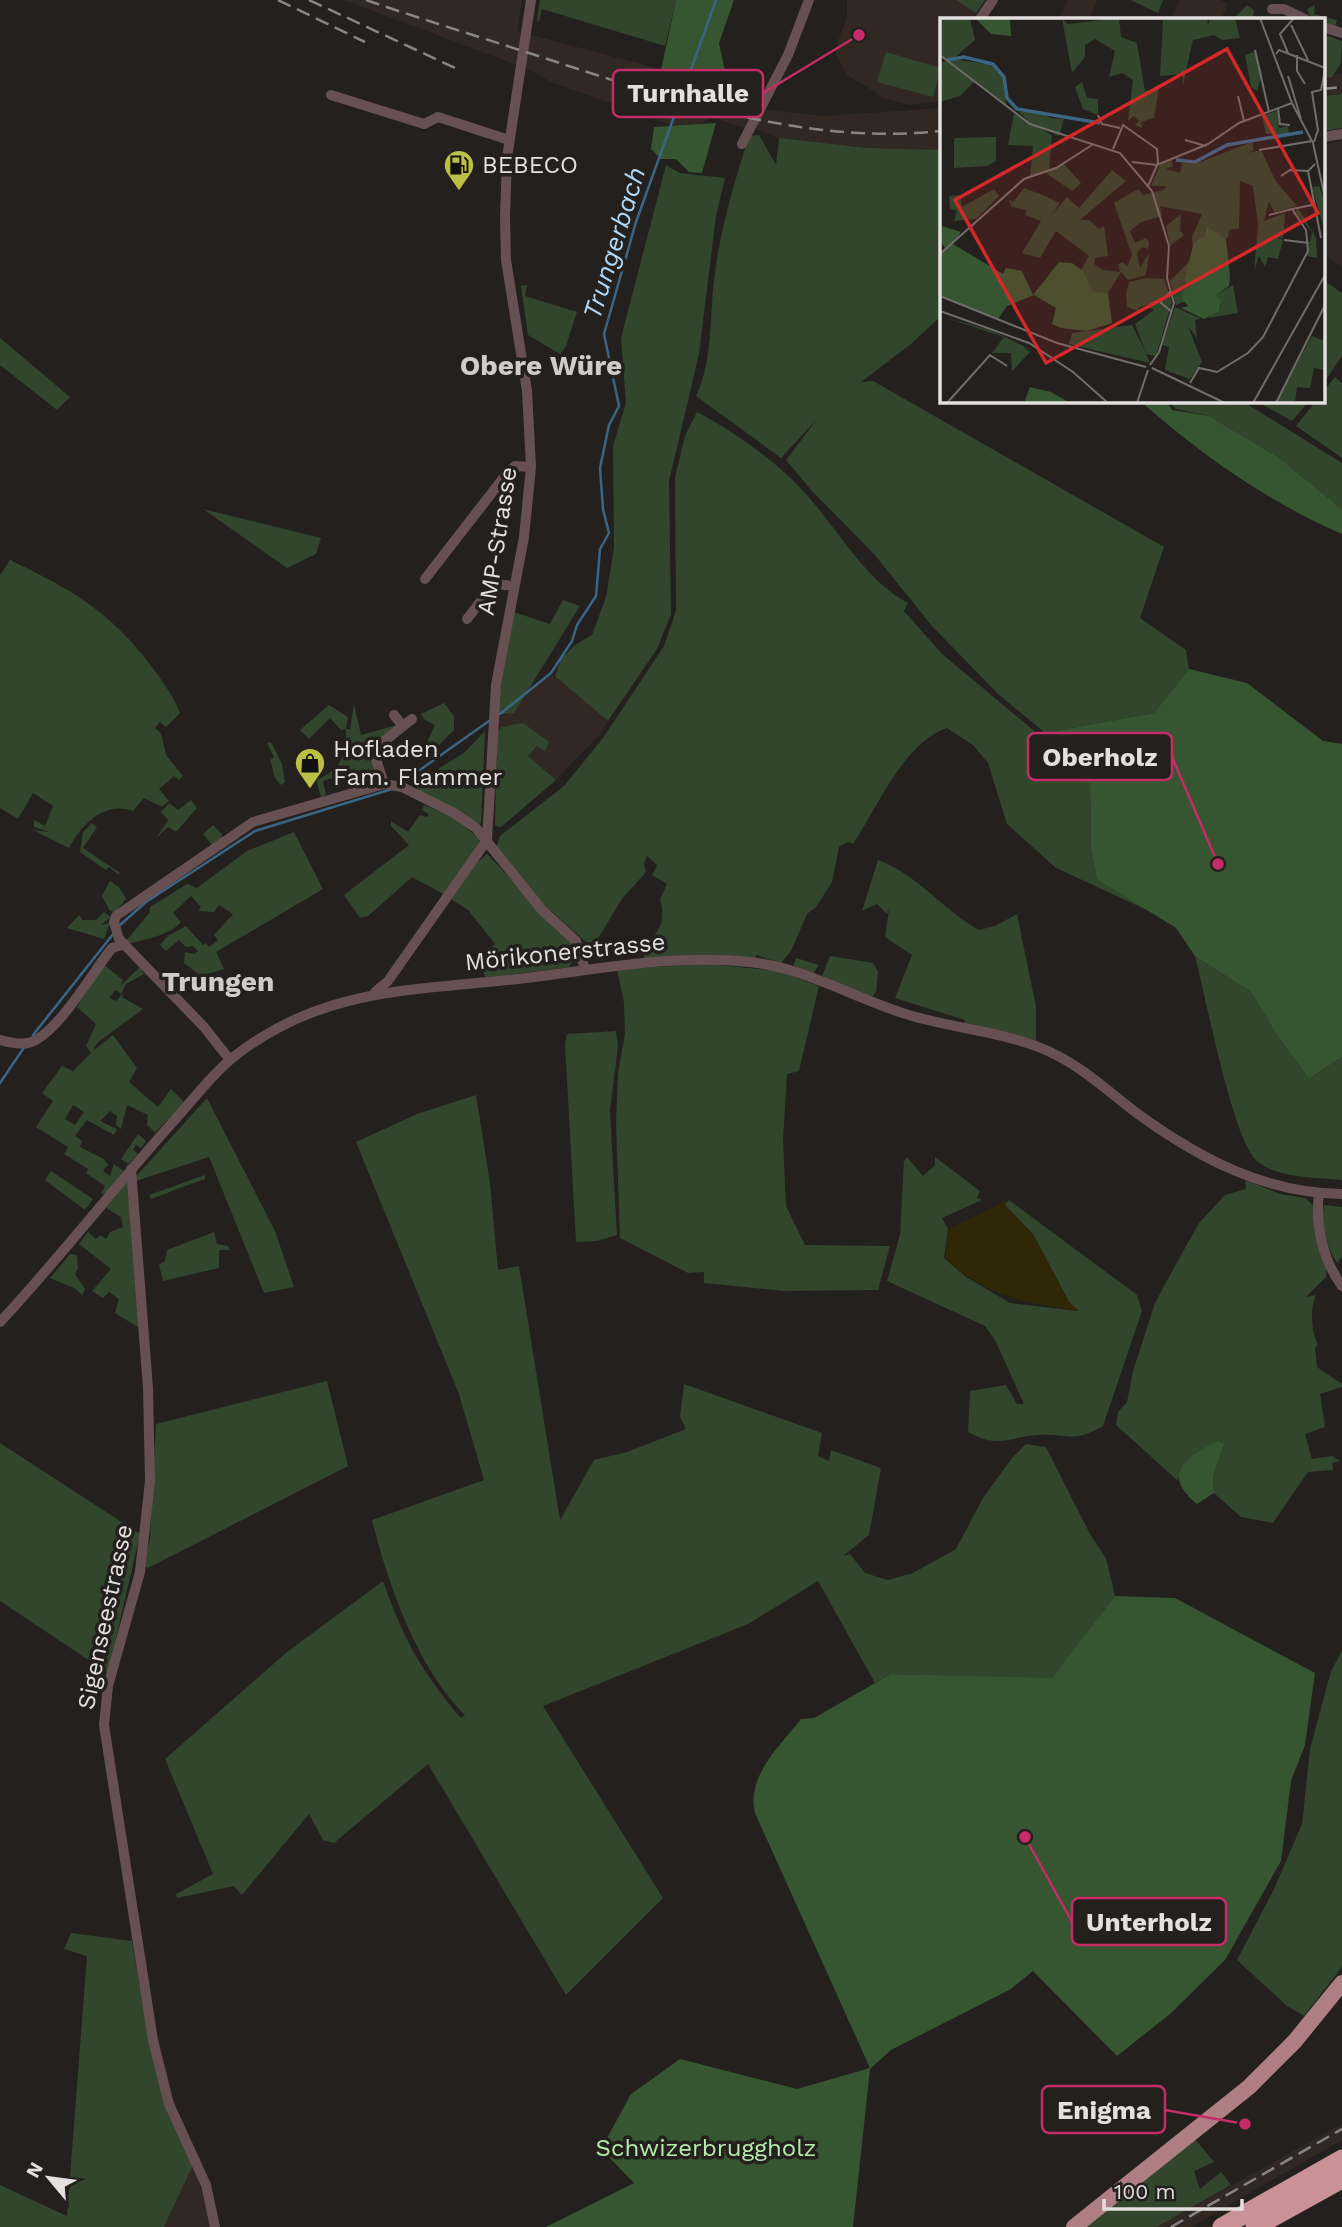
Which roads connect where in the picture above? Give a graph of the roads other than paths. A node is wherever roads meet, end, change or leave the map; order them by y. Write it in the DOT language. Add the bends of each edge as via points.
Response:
graph roads {
  1 [pos="531,0"];
  2 [pos="809,0"];
  3 [pos="993,0"];
  4 [pos="1270,9"];
  5 [pos="981,18"];
  6 [pos="1303,18"];
  7 [pos="1324,27"];
  8 [pos="1342,33"];
  9 [pos="331,95"];
  10 [pos="1342,134"];
  11 [pos="1324,137"];
  12 [pos="509,140"];
  13 [pos="742,144"];
  14 [pos="531,467"];
  15 [pos="425,579"];
  16 [pos="514,586"];
  17 [pos="467,619"];
  18 [pos="394,715"];
  19 [pos="387,784"];
  20 [pos="487,840"];
  21 [pos="122,941"];
  22 [pos="585,969"];
  23 [pos="372,993"];
  24 [pos="0,1040"];
  25 [pos="230,1060"];
  26 [pos="131,1169"];
  27 [pos="1318,1194"];
  28 [pos="1342,1194"];
  29 [pos="1342,1286"];
  30 [pos="0,1322"];
  31 [pos="1342,1983"];
  32 [pos="1342,2159"];
  33 [pos="1342,2179"];
  34 [pos="215,2227"];
  35 [pos="1074,2227"];
  36 [pos="1222,2227"];
  37 [pos="1255,2227"];
  1 -- 12 [label="street, AMP-Strasse"];
  2 -- 13 [label="street" via="788,55"];
  3 -- 5 [label="street"];
  4 -- 6 [label="street" via="1284,9"];
  7 -- 8 [label="street"];
  9 -- 12 [label="street" via="424,124 438,117"];
  10 -- 11 [label="street"];
  12 -- 14 [label="street, AMP-Strasse" via="505,241 527,391"];
  14 -- 15 [label="street" via="515,466 508,472"];
  14 -- 16 [label="street, AMP-Strasse"];
  16 -- 17 [label="street" via="494,584"];
  16 -- 20 [label="street, AMP-Strasse" via="496,685"];
  18 -- 19 [label="street" via="408,722 372,752"];
  19 -- 20 [label="street" via="454,813"];
  19 -- 21 [label="street" via="253,822 124,907 114,922"];
  20 -- 22 [label="street" via="542,910 576,941"];
  20 -- 23 [label="street" via="388,981"];
  21 -- 24 [label="street" via="112,947 76,1000 32,1042"];
  21 -- 25 [label="street"];
  22 -- 23 [label="street, Mörikonerstrasse"];
  22 -- 27 [label="street, Mörikonerstrasse" via="650,960 733,961 777,967 914,1016 1040,1048 1074,1066 1204,1156 1262,1182"];
  23 -- 25 [label="street, Mörikonerstrasse" via="303,1017"];
  25 -- 26 [label="street, Mörikonerstrasse"];
  26 -- 30 [label="street, Mörikonerstrasse" via="60,1258"];
  26 -- 34 [label="street, Sigenseestrasse" via="148,1388 150,1481 140,1572 108,1686 104,1725 153,2040 169,2104 206,2185"];
  27 -- 28 [label="street, Mörikonerstrasse"];
  27 -- 29 [label="street" via="1319,1230"];
  31 -- 35 [label="main road" via="1256,2081"];
  32 -- 36 [label="highway"];
  33 -- 37 [label="highway"];
}
